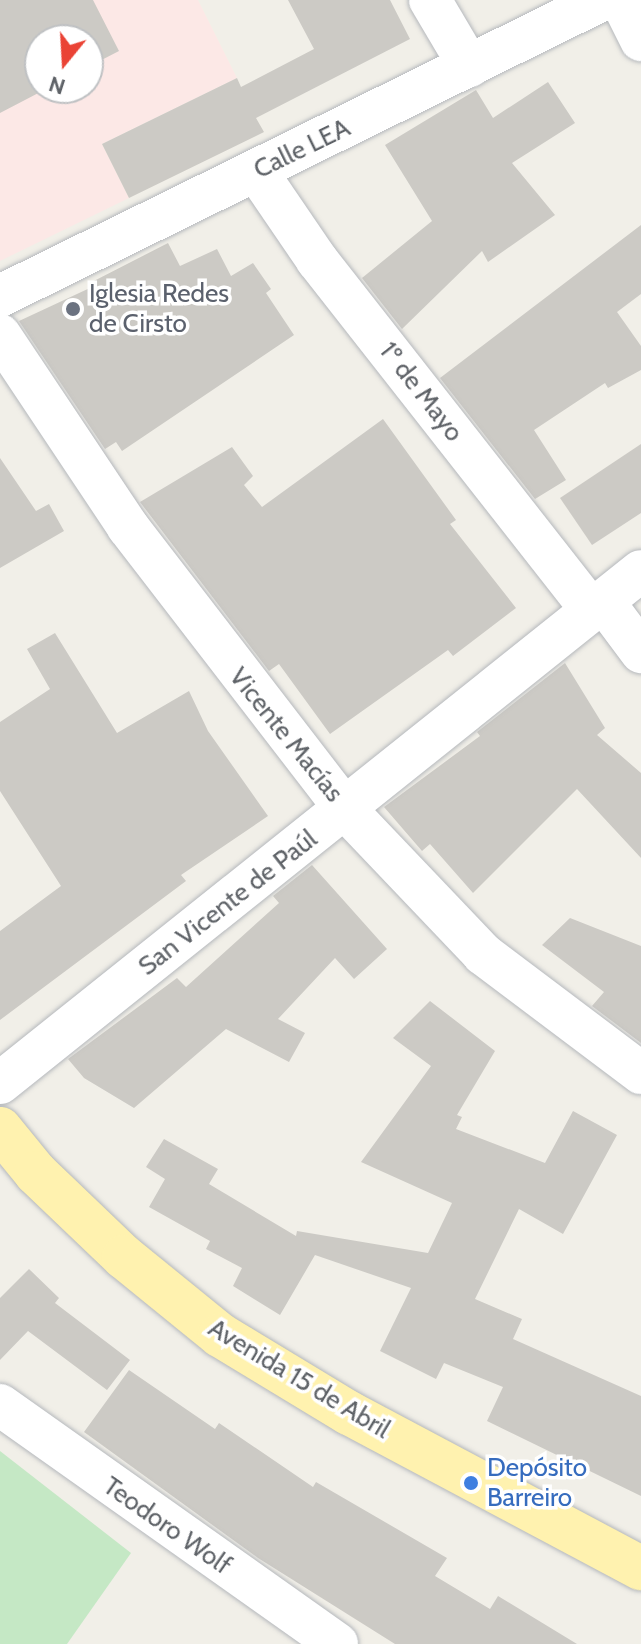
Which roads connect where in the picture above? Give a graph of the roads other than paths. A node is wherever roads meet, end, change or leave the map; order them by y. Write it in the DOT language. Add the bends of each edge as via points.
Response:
graph roads {
  1 [pos="430,0"];
  2 [pos="603,1"];
  3 [pos="641,40"];
  4 [pos="469,66"];
  5 [pos="257,172"];
  6 [pos="0,296"];
  7 [pos="0,335"];
  8 [pos="641,571"];
  9 [pos="596,605"];
  10 [pos="641,652"];
  11 [pos="346,810"];
  12 [pos="641,1073"];
  13 [pos="0,1083"];
  14 [pos="0,1129"];
  15 [pos="0,1405"];
  16 [pos="641,1568"];
  17 [pos="337,1644"];
  1 -- 4 [label="street"];
  2 -- 3 [label="street"];
  2 -- 4 [label="street, Calle LEA"];
  4 -- 5 [label="street, Calle LEA"];
  5 -- 6 [label="street, Calle LEA"];
  5 -- 9 [label="street, 1º de Mayo" via="317,260"];
  7 -- 11 [label="street, Vicente Macías" via="173,589"];
  8 -- 9 [label="street, San Vicente de Paúl"];
  9 -- 10 [label="street, 1º de Mayo"];
  9 -- 11 [label="street, San Vicente de Paúl"];
  11 -- 12 [label="street, Vicente Macías" via="483,954"];
  11 -- 13 [label="street, San Vicente de Paúl"];
  14 -- 16 [label="main road, Avenida 15 de Abril" via="36,1173 124,1257 220,1335 349,1413"];
  15 -- 17 [label="street, Teodoro Wolf"];
}
